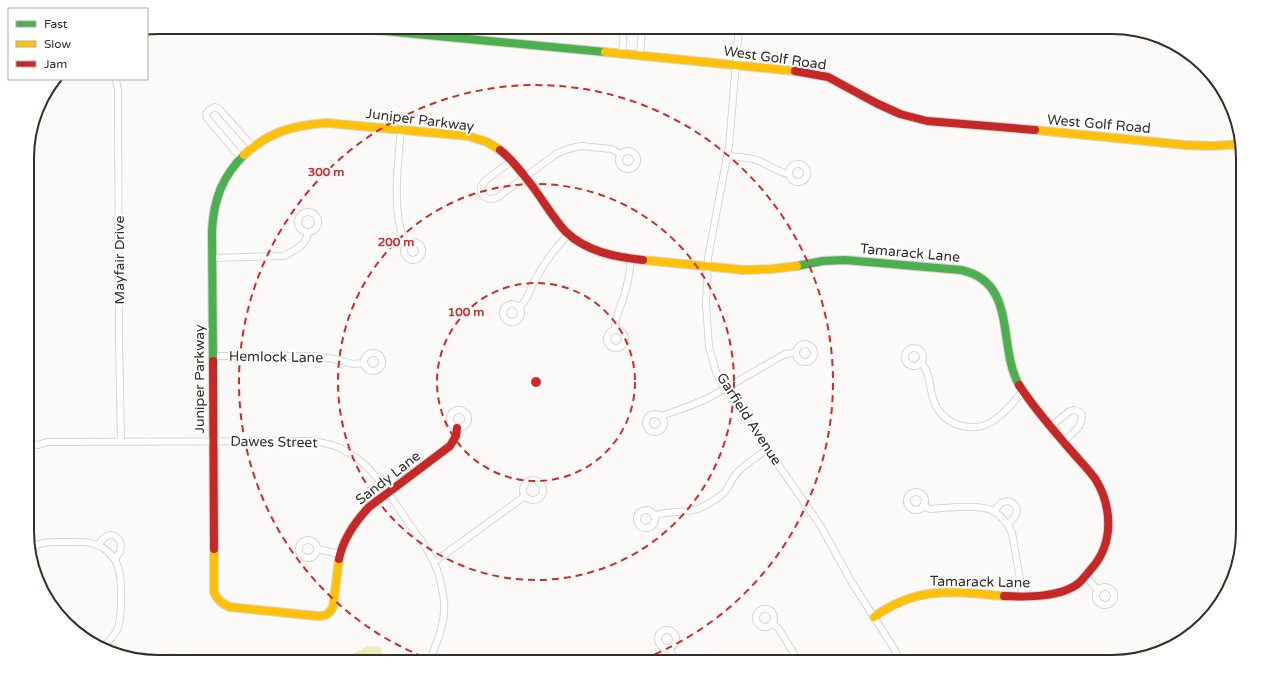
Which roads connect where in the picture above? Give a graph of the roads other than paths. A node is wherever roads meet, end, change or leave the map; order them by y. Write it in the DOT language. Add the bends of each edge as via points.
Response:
graph roads {
  1 [pos="418,34"];
  2 [pos="623,34"];
  3 [pos="642,34"];
  4 [pos="739,34"];
  5 [pos="622,54"];
  6 [pos="640,56"];
  7 [pos="736,65"];
  8 [pos="116,80"];
  9 [pos="401,130"];
  10 [pos="1235,144"];
  11 [pos="252,146"];
  12 [pos="620,154"];
  13 [pos="727,156"];
  14 [pos="240,157"];
  15 [pos="512,161"];
  16 [pos="789,174"];
  17 [pos="524,176"];
  18 [pos="308,232"];
  19 [pos="569,234"];
  20 [pos="406,245"];
  21 [pos="212,258"];
  22 [pos="631,258"];
  23 [pos="708,266"];
  24 [pos="519,307"];
  25 [pos="615,330"];
  26 [pos="796,353"];
  27 [pos="212,356"];
  28 [pos="921,362"];
  29 [pos="364,363"];
  30 [pos="725,388"];
  31 [pos="1023,391"];
  32 [pos="661,416"];
  33 [pos="1051,426"];
  34 [pos="457,428"];
  35 [pos="121,441"];
  36 [pos="213,441"];
  37 [pos="1064,441"];
  38 [pos="34,444"];
  39 [pos="768,449"];
  40 [pos="387,493"];
  41 [pos="525,496"];
  42 [pos="924,506"];
  43 [pos="994,512"];
  44 [pos="654,516"];
  45 [pos="1008,524"];
  46 [pos="37,545"];
  47 [pos="98,545"];
  48 [pos="317,549"];
  49 [pos="340,554"];
  50 [pos="115,559"];
  51 [pos="434,562"];
  52 [pos="1085,576"];
  53 [pos="1098,590"];
  54 [pos="1023,596"];
  55 [pos="223,605"];
  56 [pos="874,617"];
  57 [pos="772,623"];
  58 [pos="106,643"];
  59 [pos="670,648"];
  60 [pos="432,655"];
  61 [pos="672,655"];
  62 [pos="795,655"];
  63 [pos="896,655"];
  1 -- 5 [label="street, West Golf Road"];
  2 -- 5 [label="street"];
  3 -- 6 [label="street"];
  4 -- 7 [label="street, Garfield Avenue"];
  5 -- 6 [label="street, West Golf Road"];
  6 -- 7 [label="street, West Golf Road"];
  7 -- 10 [label="street, West Golf Road" via="828,77 900,114 927,121 1185,146"];
  7 -- 13 [label="street, Garfield Avenue"];
  8 -- 35 [label="street, Mayfair Drive"];
  9 -- 11 [label="street, Juniper Parkway" via="311,123 275,132"];
  9 -- 15 [label="street, Juniper Parkway" via="468,136 498,148"];
  9 -- 20 [label="street" via="398,213"];
  11 -- 14 [label="street, Juniper Parkway"];
  11 -- 14 [label="street" via="219,109 209,110 207,118"];
  12 -- 17 [label="street" via="612,149 581,146 556,154"];
  13 -- 16 [label="street" via="752,159"];
  13 -- 23 [label="street, Garfield Avenue"];
  14 -- 21 [label="street, Juniper Parkway" via="222,183 217,198 213,216"];
  15 -- 17 [label="street, Juniper Parkway"];
  15 -- 17 [label="street" via="484,182 481,188 482,195 488,199 495,199"];
  17 -- 19 [label="street, Juniper Parkway"];
  18 -- 21 [label="street" via="303,244 284,256"];
  19 -- 22 [label="street, Juniper Parkway" via="591,249 604,254"];
  19 -- 24 [label="street" via="545,262 533,282 526,301"];
  21 -- 27 [label="street, Juniper Parkway"];
  22 -- 23 [label="street, Juniper Parkway"];
  22 -- 25 [label="street" via="630,276 614,323"];
  23 -- 30 [label="street, Garfield Avenue" via="706,304 709,347 716,372"];
  23 -- 31 [label="street, Tamarack Lane" via="764,270 845,260 973,273 989,283 995,292 1012,369"];
  26 -- 30 [label="street" via="785,354"];
  27 -- 29 [label="street, Hemlock Lane" via="314,356 353,364"];
  27 -- 36 [label="street, Juniper Parkway"];
  28 -- 31 [label="street" via="926,370 936,406 945,418 956,425 987,425 997,419"];
  30 -- 32 [label="street" via="690,406"];
  30 -- 39 [label="street, Garfield Avenue"];
  31 -- 33 [label="street, Tamarack Lane"];
  33 -- 37 [label="street, Tamarack Lane"];
  33 -- 37 [label="street" via="1070,411 1081,413 1081,425"];
  34 -- 40 [label="street, Sandy Lane" via="450,446"];
  35 -- 36 [label="street, Dawes Street"];
  35 -- 38 [label="street, Dawes Street"];
  36 -- 40 [label="street, Dawes Street" via="323,442 349,453 362,463"];
  36 -- 55 [label="street, Juniper Parkway" via="214,592"];
  37 -- 52 [label="street, Tamarack Lane" via="1095,479 1108,512 1109,523 1104,548 1100,559"];
  39 -- 44 [label="street" via="746,464 725,491 710,503 685,512"];
  39 -- 56 [label="street, Garfield Avenue" via="820,525"];
  40 -- 49 [label="street, Sandy Lane" via="357,518"];
  40 -- 51 [label="street, Dawes Street"];
  41 -- 51 [label="street"];
  42 -- 43 [label="street" via="978,507"];
  43 -- 45 [label="street"];
  43 -- 45 [label="street" via="1001,503 1013,503 1017,512"];
  45 -- 54 [label="street" via="1012,533"];
  46 -- 47 [label="street" via="57,542 88,542"];
  47 -- 50 [label="street"];
  47 -- 50 [label="street" via="108,535 117,538 121,546"];
  48 -- 49 [label="street"];
  49 -- 55 [label="street, Sandy Lane" via="334,603 332,610 324,616"];
  50 -- 58 [label="street" via="121,577 121,615 118,627"];
  51 -- 60 [label="street, Dawes Street" via="441,582 444,619"];
  52 -- 53 [label="street"];
  52 -- 54 [label="street, Tamarack Lane" via="1078,583 1054,594"];
  54 -- 56 [label="street, Tamarack Lane" via="940,592 904,599"];
  56 -- 63 [label="street, Garfield Avenue"];
  57 -- 62 [label="street" via="779,629"];
  59 -- 61 [label="street"];
}
